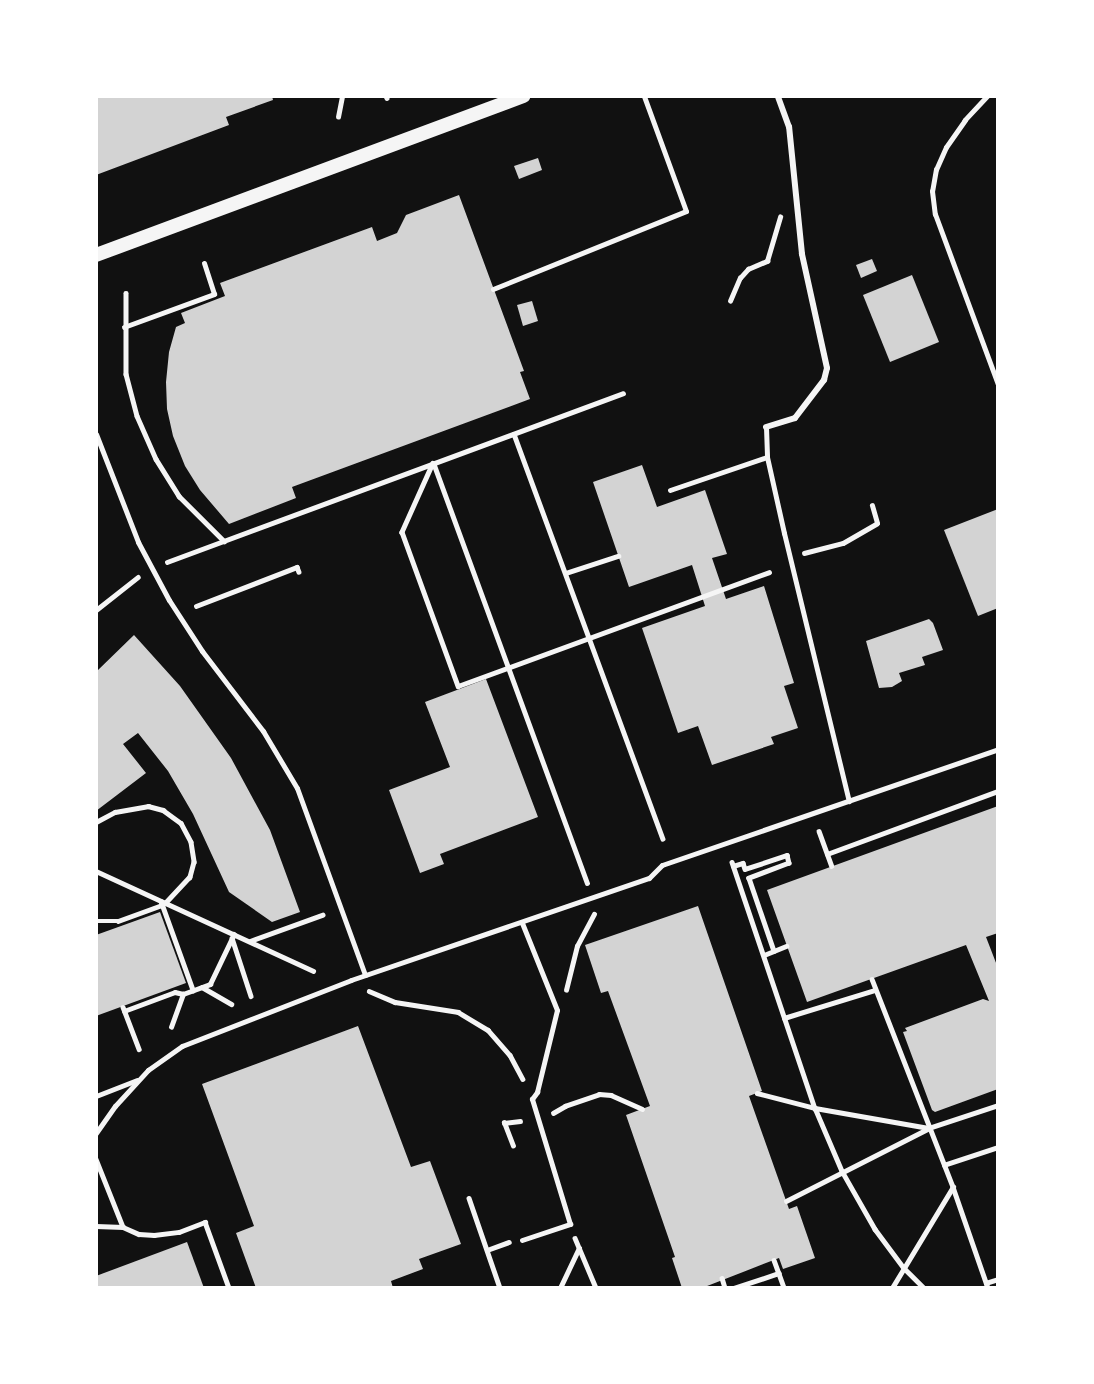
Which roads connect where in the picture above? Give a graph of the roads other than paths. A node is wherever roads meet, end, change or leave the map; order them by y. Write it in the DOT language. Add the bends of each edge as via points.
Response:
graph roads {
  1 [pos="523,96"];
  2 [pos="644,96"];
  3 [pos="778,96"];
  4 [pos="987,96"];
  5 [pos="96,255"];
  6 [pos="493,289"];
  7 [pos="998,384"];
  8 [pos="766,427"];
  9 [pos="96,434"];
  10 [pos="768,457"];
  11 [pos="670,490"];
  12 [pos="998,749"];
  13 [pos="849,801"];
  14 [pos="522,923"];
  15 [pos="365,975"];
  16 [pos="140,1078"];
  17 [pos="96,1096"];
  18 [pos="96,1133"];
  19 [pos="522,1240"];
  1 -- 5 [label="main road"];
  2 -- 6 [label="lane" via="685,211"];
  3 -- 8 [label="street" via="789,127 802,254 827,368 824,380 796,418"];
  4 -- 7 [label="lane" via="946,147 932,191 934,214"];
  8 -- 10 [label="lane"];
  9 -- 15 [label="lane" via="138,542 169,600 264,731 296,788"];
  10 -- 11 [label="lane"];
  10 -- 13 [label="lane"];
  12 -- 13 [label="lane"];
  13 -- 14 [label="lane" via="662,865 649,878"];
  14 -- 15 [label="lane"];
  14 -- 19 [label="lane" via="557,1010 532,1099 570,1224"];
  15 -- 16 [label="lane" via="182,1046"];
  16 -- 17 [label="lane"];
  16 -- 18 [label="lane"];
}
